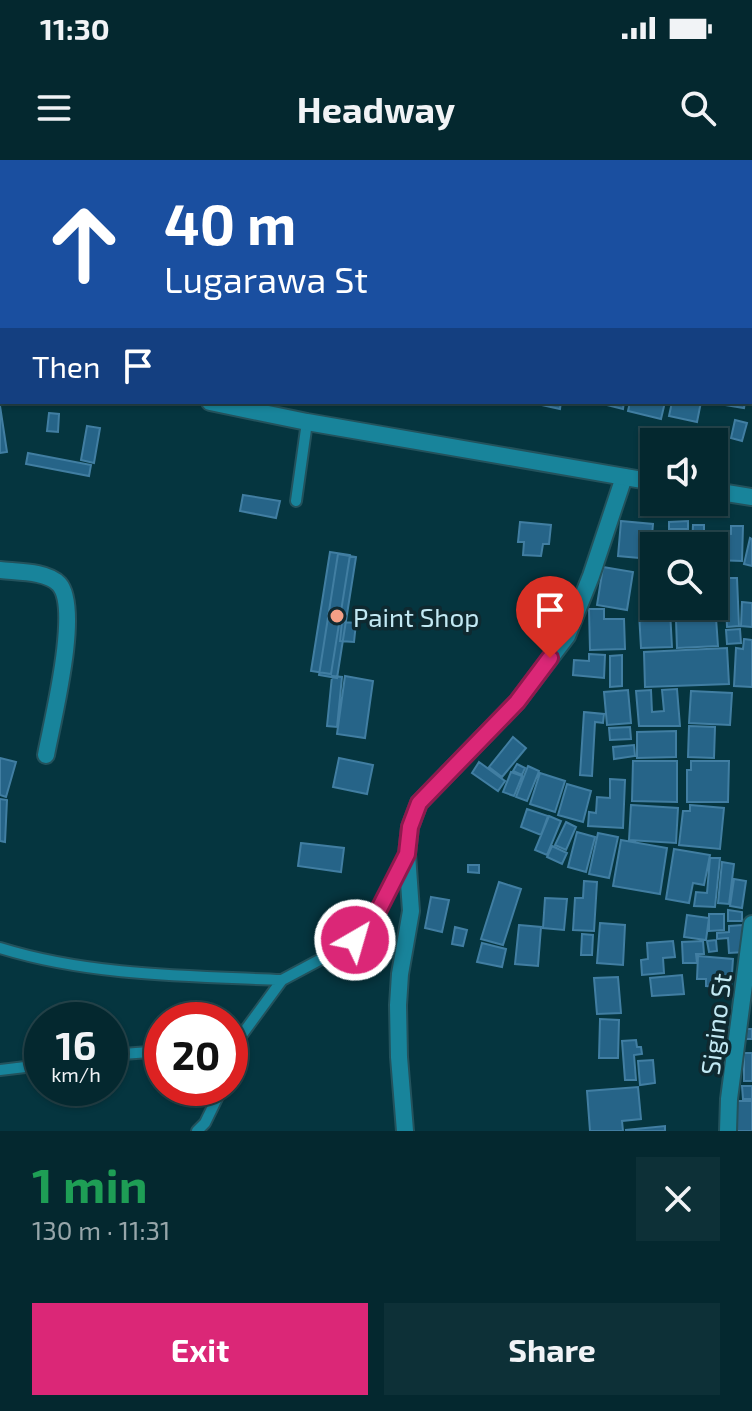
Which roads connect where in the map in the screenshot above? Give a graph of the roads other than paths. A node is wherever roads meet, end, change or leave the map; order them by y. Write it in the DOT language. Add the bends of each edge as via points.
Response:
graph roads {
  1 [pos="220,404"];
  2 [pos="307,422"];
  3 [pos="624,477"];
  4 [pos="640,480"];
  5 [pos="728,493"];
  6 [pos="752,497"];
  7 [pos="296,501"];
  8 [pos="0,570"];
  9 [pos="46,755"];
  10 [pos="407,854"];
  11 [pos="752,924"];
  12 [pos="0,948"];
  13 [pos="282,980"];
  14 [pos="248,1026"];
  15 [pos="24,1067"];
  16 [pos="0,1070"];
  17 [pos="214,1106"];
  18 [pos="204,1128"];
  19 [pos="405,1131"];
  20 [pos="728,1131"];
  1 -- 2 [label="street"];
  2 -- 3 [label="street"];
  2 -- 7 [label="lane"];
  3 -- 4 [label="street"];
  3 -- 10 [label="street" via="567,636 517,702 419,803"];
  5 -- 6 [label="street"];
  8 -- 9 [label="street" via="49,577 67,599 67,642"];
  10 -- 13 [label="lane" via="366,931"];
  10 -- 19 [label="street" via="411,911 398,1005"];
  11 -- 20 [label="street, Sigino St"];
  12 -- 13 [label="lane" via="47,961 128,972"];
  13 -- 14 [label="lane"];
  15 -- 16 [label="lane"];
  17 -- 18 [label="lane"];
}
